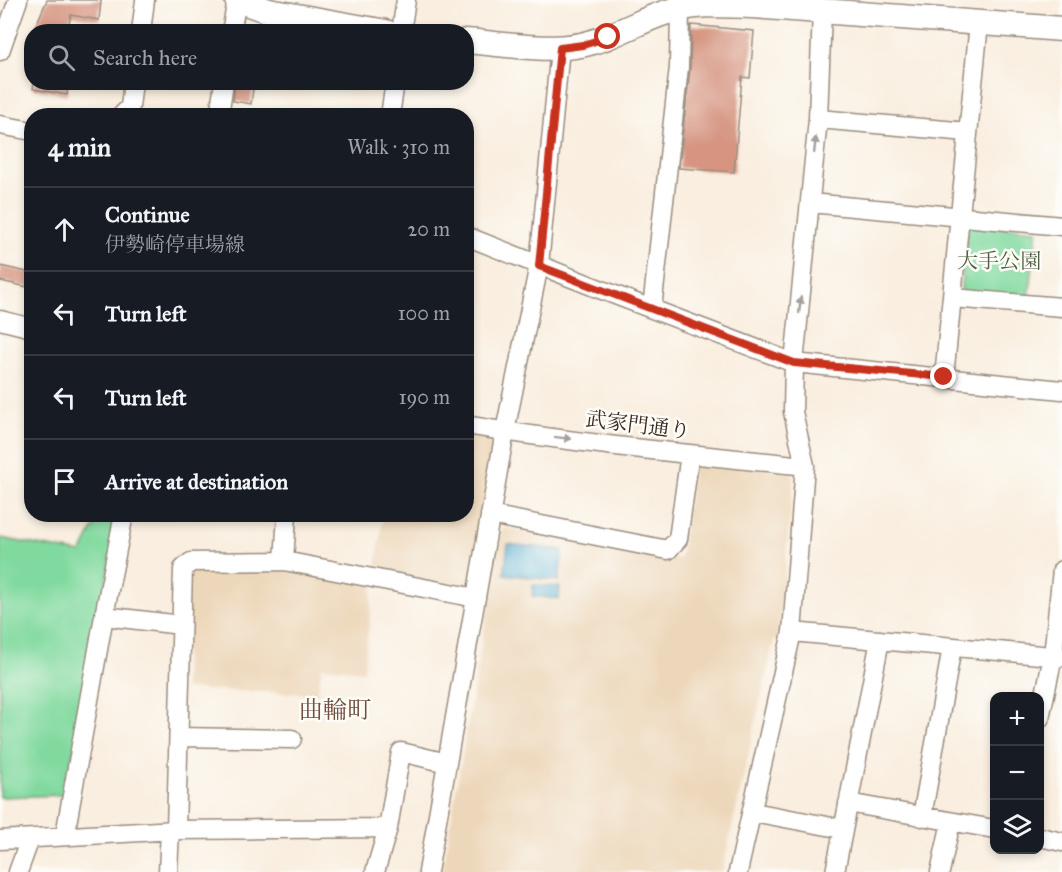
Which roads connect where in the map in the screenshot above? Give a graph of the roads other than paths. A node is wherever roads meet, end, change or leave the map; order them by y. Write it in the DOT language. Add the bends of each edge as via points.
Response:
graph roads {
  1 [pos="18,0"];
  2 [pos="145,0"];
  3 [pos="237,0"];
  4 [pos="406,0"];
  5 [pos="822,6"];
  6 [pos="680,9"];
  7 [pos="979,23"];
  8 [pos="142,24"];
  9 [pos="232,24"];
  10 [pos="341,24"];
  11 [pos="402,24"];
  12 [pos="1062,29"];
  13 [pos="474,41"];
  14 [pos="560,48"];
  15 [pos="0,51"];
  16 [pos="131,90"];
  17 [pos="223,90"];
  18 [pos="394,90"];
  19 [pos="127,108"];
  20 [pos="220,108"];
  21 [pos="391,108"];
  22 [pos="818,119"];
  23 [pos="0,125"];
  24 [pos="24,130"];
  25 [pos="968,132"];
  26 [pos="810,203"];
  27 [pos="960,216"];
  28 [pos="1062,226"];
  29 [pos="474,239"];
  30 [pos="539,266"];
  31 [pos="952,298"];
  32 [pos="1062,307"];
  33 [pos="652,309"];
  34 [pos="0,320"];
  35 [pos="24,326"];
  36 [pos="794,363"];
  37 [pos="944,377"];
  38 [pos="1062,390"];
  39 [pos="474,426"];
  40 [pos="505,431"];
  41 [pos="690,454"];
  42 [pos="805,465"];
  43 [pos="490,515"];
  44 [pos="122,522"];
  45 [pos="287,522"];
  46 [pos="284,561"];
  47 [pos="1062,570"];
  48 [pos="476,598"];
  49 [pos="104,616"];
  50 [pos="181,625"];
  51 [pos="792,632"];
  52 [pos="880,640"];
  53 [pos="952,647"];
  54 [pos="1058,656"];
  55 [pos="1044,704"];
  56 [pos="179,737"];
  57 [pos="292,739"];
  58 [pos="447,763"];
  59 [pos="848,803"];
  60 [pos="753,812"];
  61 [pos="922,817"];
  62 [pos="951,822"];
  63 [pos="388,828"];
  64 [pos="990,828"];
  65 [pos="843,829"];
  66 [pos="173,830"];
  67 [pos="65,835"];
  68 [pos="1044,838"];
  69 [pos="30,839"];
  70 [pos="0,840"];
  71 [pos="1062,842"];
  72 [pos="18,872"];
  73 [pos="168,872"];
  74 [pos="375,872"];
  75 [pos="428,872"];
  76 [pos="738,872"];
  77 [pos="835,872"];
  78 [pos="940,872"];
  1 -- 15 [label="street"];
  2 -- 8 [label="street"];
  3 -- 9 [label="street"];
  3 -- 10 [label="main road" via="269,11"];
  4 -- 11 [label="street"];
  5 -- 6 [label="main road" via="714,4"];
  5 -- 7 [label="main road"];
  5 -- 22 [label="street"];
  6 -- 14 [label="main road" via="608,37"];
  6 -- 33 [label="street" via="678,67"];
  7 -- 12 [label="main road"];
  7 -- 25 [label="street"];
  13 -- 14 [label="main road"];
  14 -- 30 [label="street"];
  16 -- 19 [label="street"];
  17 -- 20 [label="street"];
  18 -- 21 [label="street"];
  22 -- 25 [label="street"];
  26 -- 22 [label="street, one-way"];
  23 -- 24 [label="street"];
  25 -- 27 [label="street"];
  26 -- 27 [label="street"];
  36 -- 26 [label="street, one-way"];
  27 -- 28 [label="street"];
  27 -- 31 [label="street"];
  29 -- 30 [label="street"];
  30 -- 33 [label="street"];
  30 -- 40 [label="street"];
  31 -- 32 [label="street"];
  31 -- 37 [label="street"];
  33 -- 36 [label="street"];
  34 -- 35 [label="street"];
  36 -- 37 [label="street"];
  36 -- 42 [label="street" via="793,412"];
  37 -- 38 [label="street"];
  39 -- 40 [label="street, 武家門通り"];
  40 -- 41 [label="street, 武家門通り, one-way"];
  40 -- 43 [label="street"];
  41 -- 42 [label="street, 武家門通り"];
  41 -- 43 [label="street" via="678,539 668,550"];
  42 -- 51 [label="street"];
  43 -- 48 [label="street"];
  44 -- 49 [label="street"];
  45 -- 46 [label="street"];
  46 -- 48 [label="street"];
  46 -- 50 [label="street" via="191,562 183,569"];
  47 -- 54 [label="street"];
  48 -- 58 [label="street"];
  49 -- 50 [label="street"];
  49 -- 67 [label="street"];
  50 -- 56 [label="street"];
  51 -- 52 [label="street"];
  51 -- 60 [label="street"];
  52 -- 53 [label="street"];
  52 -- 59 [label="street"];
  53 -- 54 [label="street"];
  53 -- 61 [label="street"];
  54 -- 55 [label="street"];
  56 -- 57 [label="street"];
  56 -- 66 [label="street"];
  58 -- 63 [label="street" via="401,752"];
  58 -- 75 [label="street"];
  59 -- 61 [label="street"];
  59 -- 65 [label="street"];
  60 -- 65 [label="street"];
  60 -- 76 [label="street"];
  61 -- 62 [label="street"];
  62 -- 64 [label="street"];
  62 -- 78 [label="street"];
  63 -- 66 [label="street"];
  63 -- 74 [label="street"];
  65 -- 77 [label="street"];
  66 -- 67 [label="street"];
  66 -- 73 [label="street"];
  67 -- 69 [label="street"];
  68 -- 71 [label="street"];
  69 -- 70 [label="street"];
  69 -- 72 [label="street"];
}
